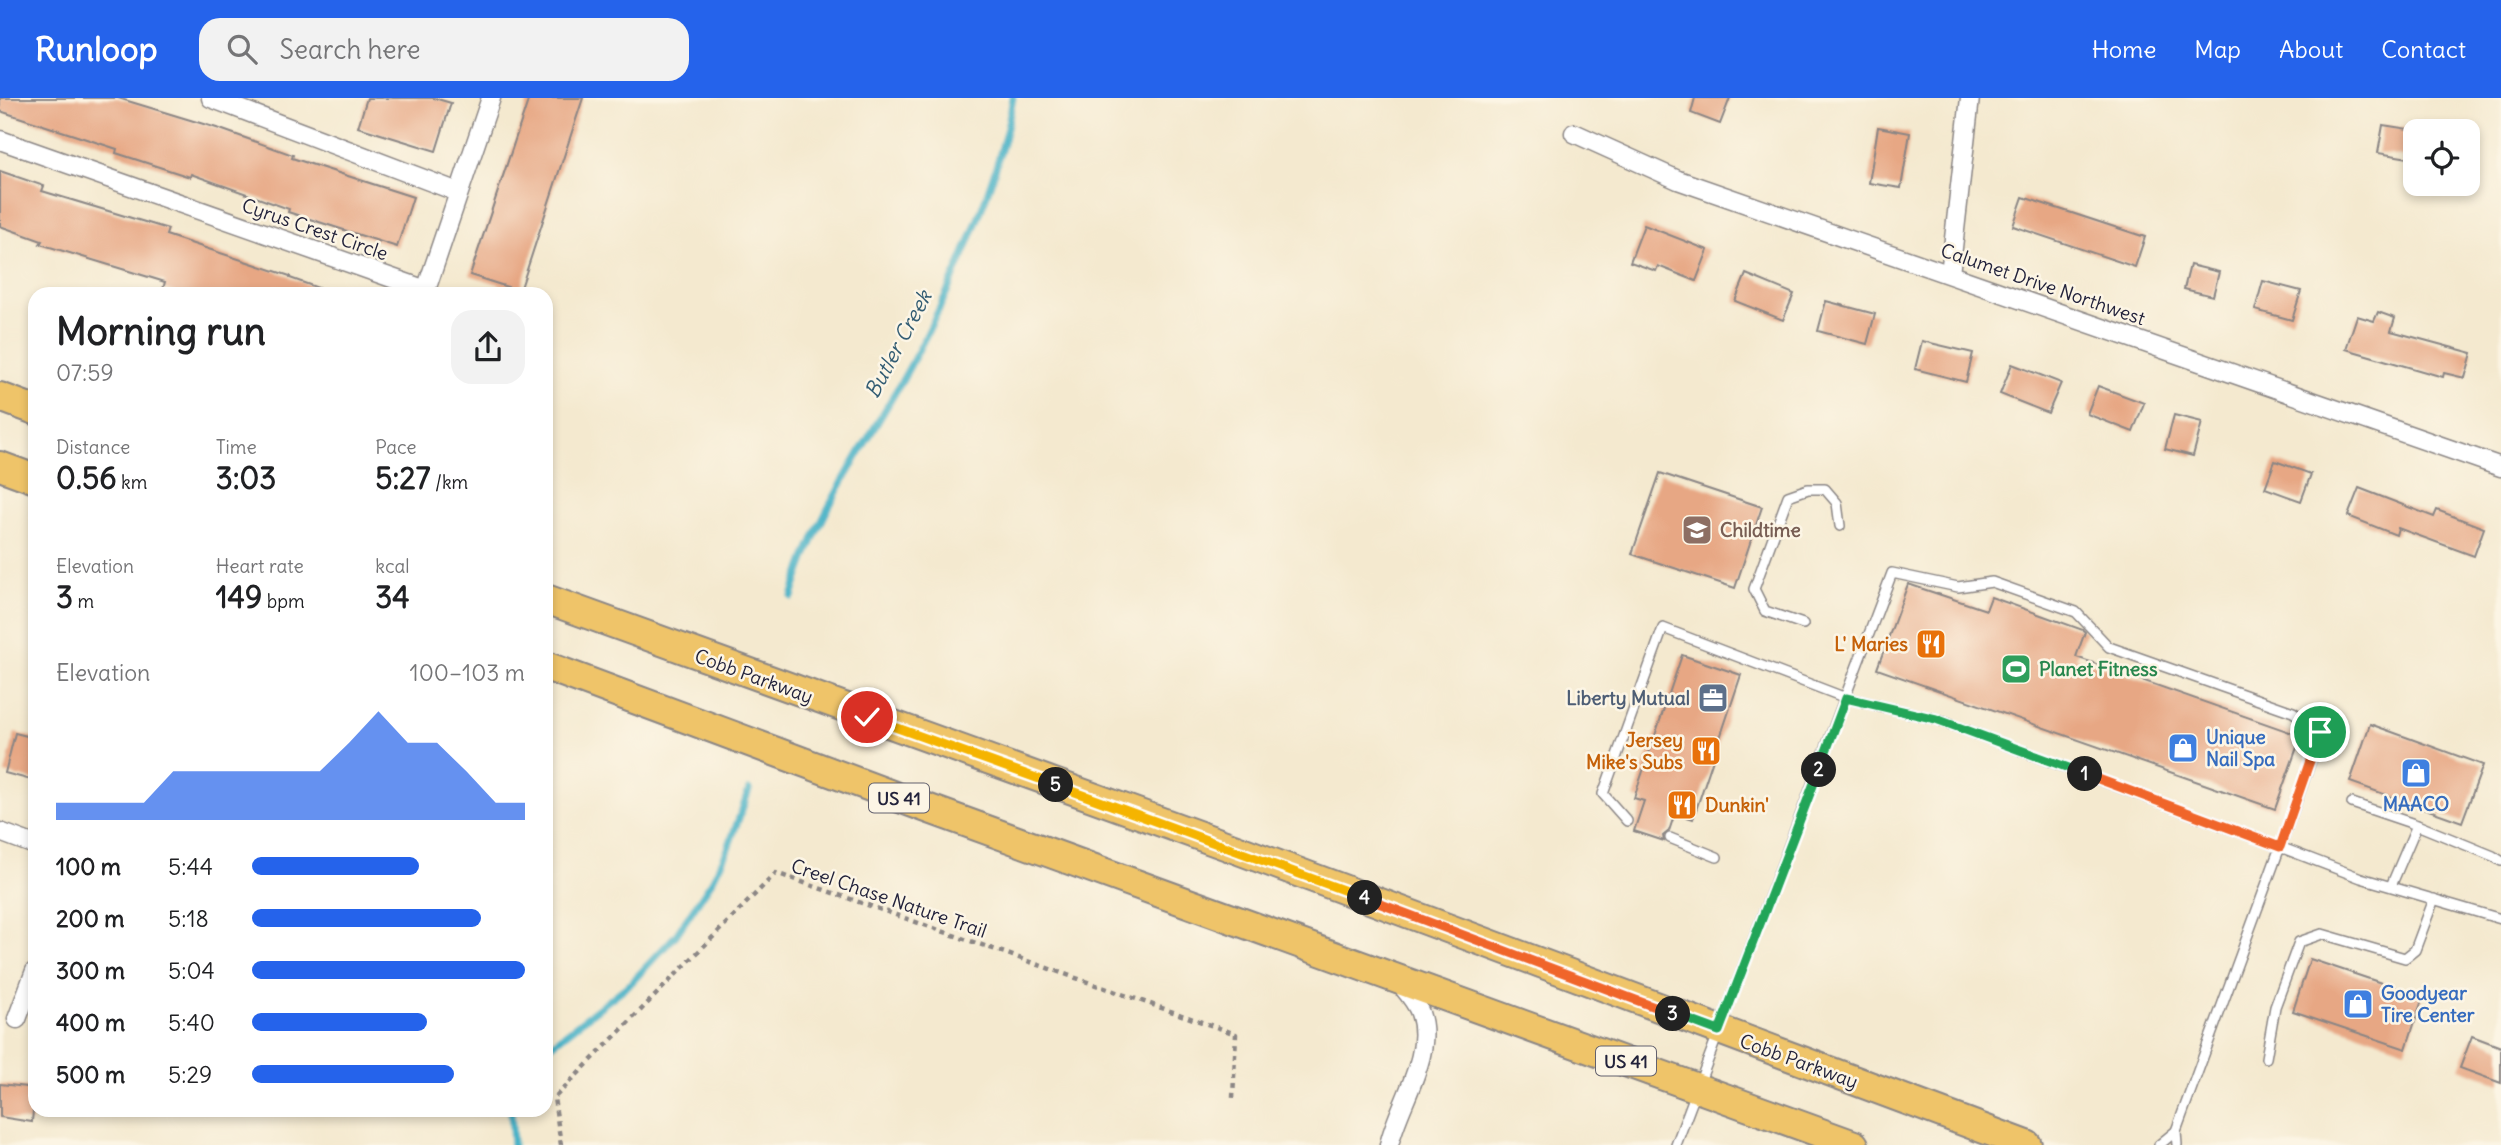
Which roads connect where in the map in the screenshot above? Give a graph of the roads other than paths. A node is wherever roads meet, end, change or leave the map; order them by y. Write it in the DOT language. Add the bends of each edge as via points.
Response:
graph roads {
  1 [pos="211,98"];
  2 [pos="491,98"];
  3 [pos="1970,98"];
  4 [pos="1574,133"];
  5 [pos="0,140"];
  6 [pos="458,192"];
  7 [pos="1950,274"];
  8 [pos="417,287"];
  9 [pos="427,287"];
  10 [pos="0,397"];
  11 [pos="28,407"];
  12 [pos="0,466"];
  13 [pos="2501,467"];
  14 [pos="28,476"];
  15 [pos="1839,526"];
  16 [pos="553,602"];
  17 [pos="1802,624"];
  18 [pos="553,669"];
  19 [pos="1846,698"];
  20 [pos="2352,803"];
  21 [pos="1627,821"];
  22 [pos="2417,825"];
  23 [pos="0,832"];
  24 [pos="1670,838"];
  25 [pos="28,842"];
  26 [pos="2280,847"];
  27 [pos="1717,857"];
  28 [pos="2501,861"];
  29 [pos="2391,886"];
  30 [pos="2434,899"];
  31 [pos="2501,919"];
  32 [pos="1396,979"];
  33 [pos="28,990"];
  34 [pos="17,1019"];
  35 [pos="1719,1031"];
  36 [pos="2266,1058"];
  37 [pos="1698,1087"];
  38 [pos="2176,1131"];
  39 [pos="1389,1145"];
  40 [pos="1676,1145"];
  41 [pos="1854,1145"];
  42 [pos="2027,1145"];
  43 [pos="2159,1145"];
  44 [pos="2178,1145"];
  1 -- 6 [label="street"];
  2 -- 6 [label="street, Cyrus Crest Circle"];
  3 -- 7 [label="street"];
  4 -- 7 [label="street, Calumet Drive Northwest" via="1678,180"];
  5 -- 8 [label="street, Cyrus Crest Circle"];
  6 -- 9 [label="street, Cyrus Crest Circle"];
  7 -- 13 [label="street, Calumet Drive Northwest"];
  10 -- 11 [label="main road"];
  12 -- 14 [label="main road"];
  15 -- 17 [label="lane" via="1837,503 1825,489 1788,496 1754,589 1765,611"];
  16 -- 35 [label="main road, Cobb Parkway" via="1236,849"];
  18 -- 32 [label="main road, US 41"];
  19 -- 21 [label="lane" via="1663,628 1603,794"];
  19 -- 26 [label="lane" via="1936,719"];
  19 -- 26 [label="lane" via="1892,573 1958,587 1992,582 2076,612 2109,647 2293,712 2320,732"];
  19 -- 35 [label="lane"];
  20 -- 22 [label="lane"];
  22 -- 28 [label="lane"];
  22 -- 29 [label="lane"];
  23 -- 25 [label="street"];
  24 -- 27 [label="lane"];
  26 -- 29 [label="lane"];
  26 -- 38 [label="lane"];
  29 -- 30 [label="lane"];
  30 -- 31 [label="lane"];
  30 -- 36 [label="lane" via="2415,950 2405,958 2322,934 2299,942 2276,1007"];
  32 -- 37 [label="main road, US 41"];
  32 -- 39 [label="street" via="1420,1013 1423,1037 1420,1060"];
  33 -- 34 [label="street"];
  35 -- 37 [label="lane"];
  35 -- 42 [label="main road, Cobb Parkway"];
  37 -- 40 [label="lane"];
  37 -- 41 [label="main road, US 41"];
  38 -- 43 [label="lane"];
  38 -- 44 [label="lane"];
}
